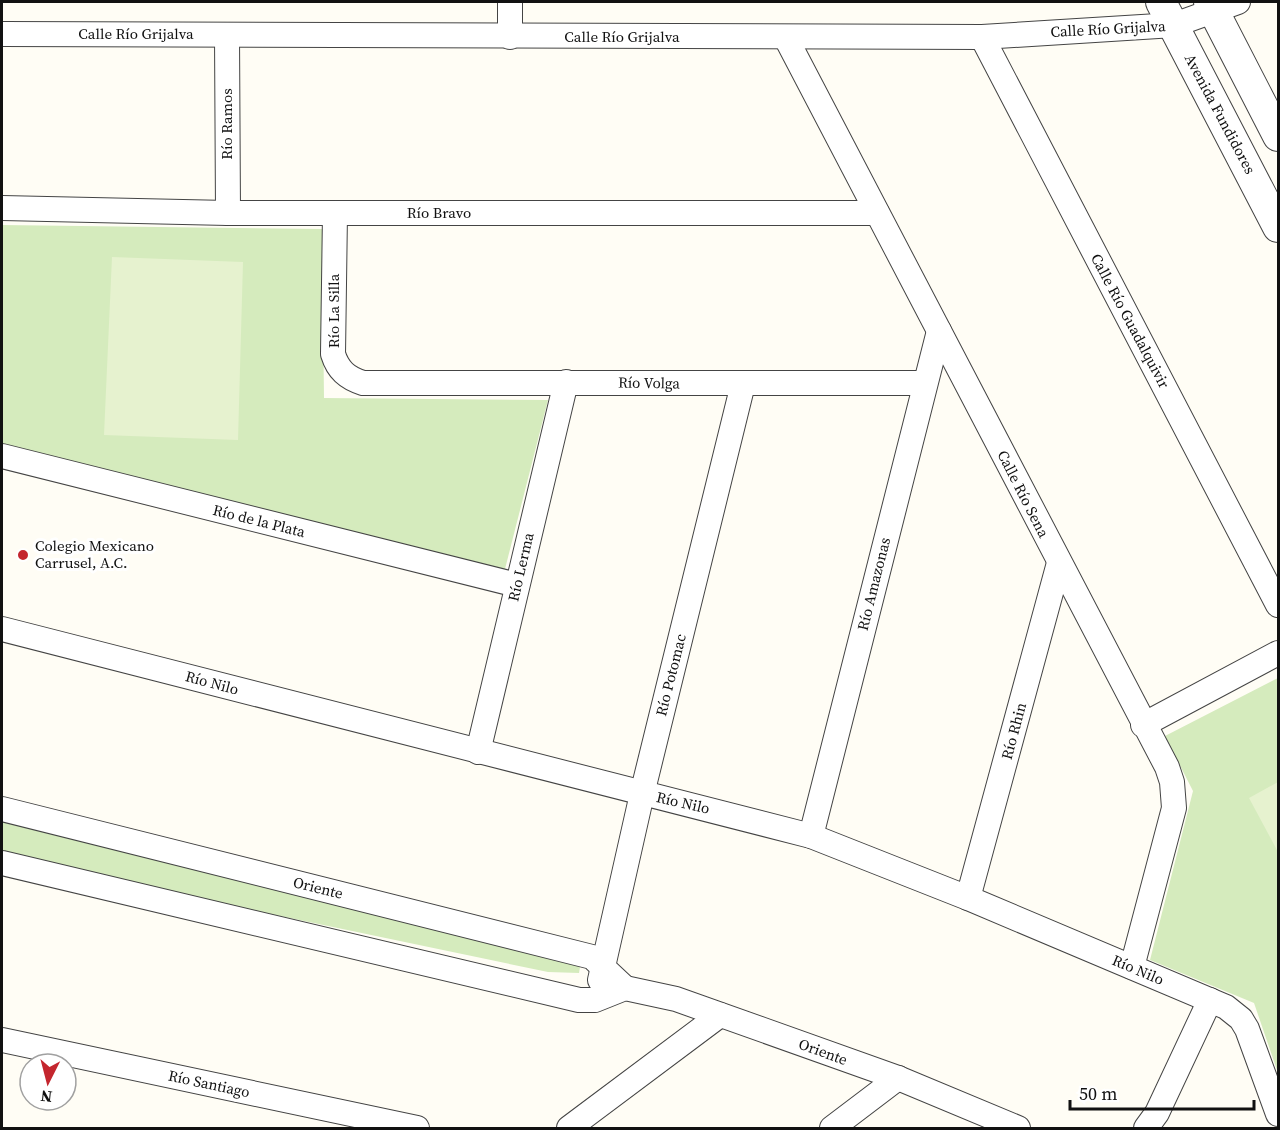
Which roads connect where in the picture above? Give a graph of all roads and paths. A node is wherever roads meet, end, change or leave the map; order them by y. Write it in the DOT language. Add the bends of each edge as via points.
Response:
graph roads {
  1 [pos="510,2"];
  2 [pos="1220,4"];
  3 [pos="1167,13"];
  4 [pos="2,34"];
  5 [pos="227,35"];
  6 [pos="510,37"];
  7 [pos="982,37"];
  8 [pos="786,38"];
  9 [pos="1278,136"];
  10 [pos="2,208"];
  11 [pos="228,213"];
  12 [pos="335,213"];
  13 [pos="877,213"];
  14 [pos="1278,226"];
  15 [pos="939,332"];
  16 [pos="566,382"];
  17 [pos="925,382"];
  18 [pos="374,384"];
  19 [pos="743,384"];
  20 [pos="2,456"];
  21 [pos="1059,563"];
  22 [pos="517,585"];
  23 [pos="1278,605"];
  24 [pos="2,628"];
  25 [pos="1278,653"];
  26 [pos="1143,725"];
  27 [pos="478,752"];
  28 [pos="642,794"];
  29 [pos="2,809"];
  30 [pos="810,836"];
  31 [pos="2,863"];
  32 [pos="968,898"];
  33 [pos="603,967"];
  34 [pos="1132,967"];
  35 [pos="625,988"];
  36 [pos="595,1000"];
  37 [pos="1210,1000"];
  38 [pos="720,1015"];
  39 [pos="2,1040"];
  40 [pos="898,1078"];
  41 [pos="1278,1114"];
  42 [pos="417,1128"];
  43 [pos="569,1128"];
  44 [pos="832,1128"];
  45 [pos="1018,1128"];
  46 [pos="1146,1128"];
  1 -- 6 [label="street"];
  2 -- 3 [label="street, Calle Río Grijalva"];
  2 -- 9 [label="street"];
  3 -- 7 [label="street, Calle Río Grijalva"];
  3 -- 14 [label="street, Avenida Fundidores"];
  4 -- 5 [label="street, Calle Río Grijalva"];
  5 -- 6 [label="street, Calle Río Grijalva"];
  5 -- 11 [label="street, Río Ramos"];
  6 -- 8 [label="street, Calle Río Grijalva"];
  7 -- 8 [label="street, Calle Río Grijalva"];
  7 -- 23 [label="street, Calle Río Guadalquivir"];
  8 -- 13 [label="street, Calle Río Sena"];
  10 -- 11 [label="street, Río Bravo"];
  11 -- 12 [label="street, Río Bravo"];
  12 -- 13 [label="street, Río Bravo"];
  12 -- 18 [label="street, Río La Silla" via="333,354 336,364 353,380"];
  13 -- 15 [label="street, Calle Río Sena"];
  15 -- 17 [label="street, Río Amazonas"];
  15 -- 21 [label="street, Calle Río Sena"];
  16 -- 18 [label="street, Río Volga"];
  16 -- 19 [label="street, Río Volga"];
  16 -- 22 [label="street, Río Lerma"];
  17 -- 19 [label="street, Río Volga"];
  17 -- 30 [label="street, Río Amazonas"];
  19 -- 28 [label="street, Río Potomac"];
  20 -- 22 [label="street, Río de la Plata"];
  21 -- 26 [label="street, Calle Río Sena"];
  21 -- 32 [label="street, Río Rhin"];
  22 -- 27 [label="street, Río Lerma"];
  24 -- 27 [label="street, Río Nilo"];
  25 -- 26 [label="street"];
  26 -- 34 [label="street, Calle Río Sena" via="1169,775 1174,808"];
  27 -- 28 [label="street, Río Nilo"];
  28 -- 30 [label="street, Río Nilo"];
  28 -- 33 [label="street, Río Potomac"];
  29 -- 33 [label="street, Oriente" via="592,957"];
  30 -- 32 [label="street, Río Nilo"];
  31 -- 36 [label="street" via="579,1000"];
  32 -- 34 [label="street, Río Nilo"];
  33 -- 35 [label="street, Oriente"];
  33 -- 36 [label="street, Río Potomac"];
  34 -- 37 [label="street, Río Nilo"];
  35 -- 36 [label="street"];
  35 -- 38 [label="street, Oriente" via="676,999"];
  37 -- 41 [label="street, Río Nilo" via="1235,1013 1247,1029"];
  37 -- 46 [label="street" via="1157,1113"];
  38 -- 40 [label="street, Oriente"];
  38 -- 43 [label="street"];
  39 -- 42 [label="street, Río Santiago"];
  40 -- 44 [label="street"];
  40 -- 45 [label="street, Oriente"];
}
